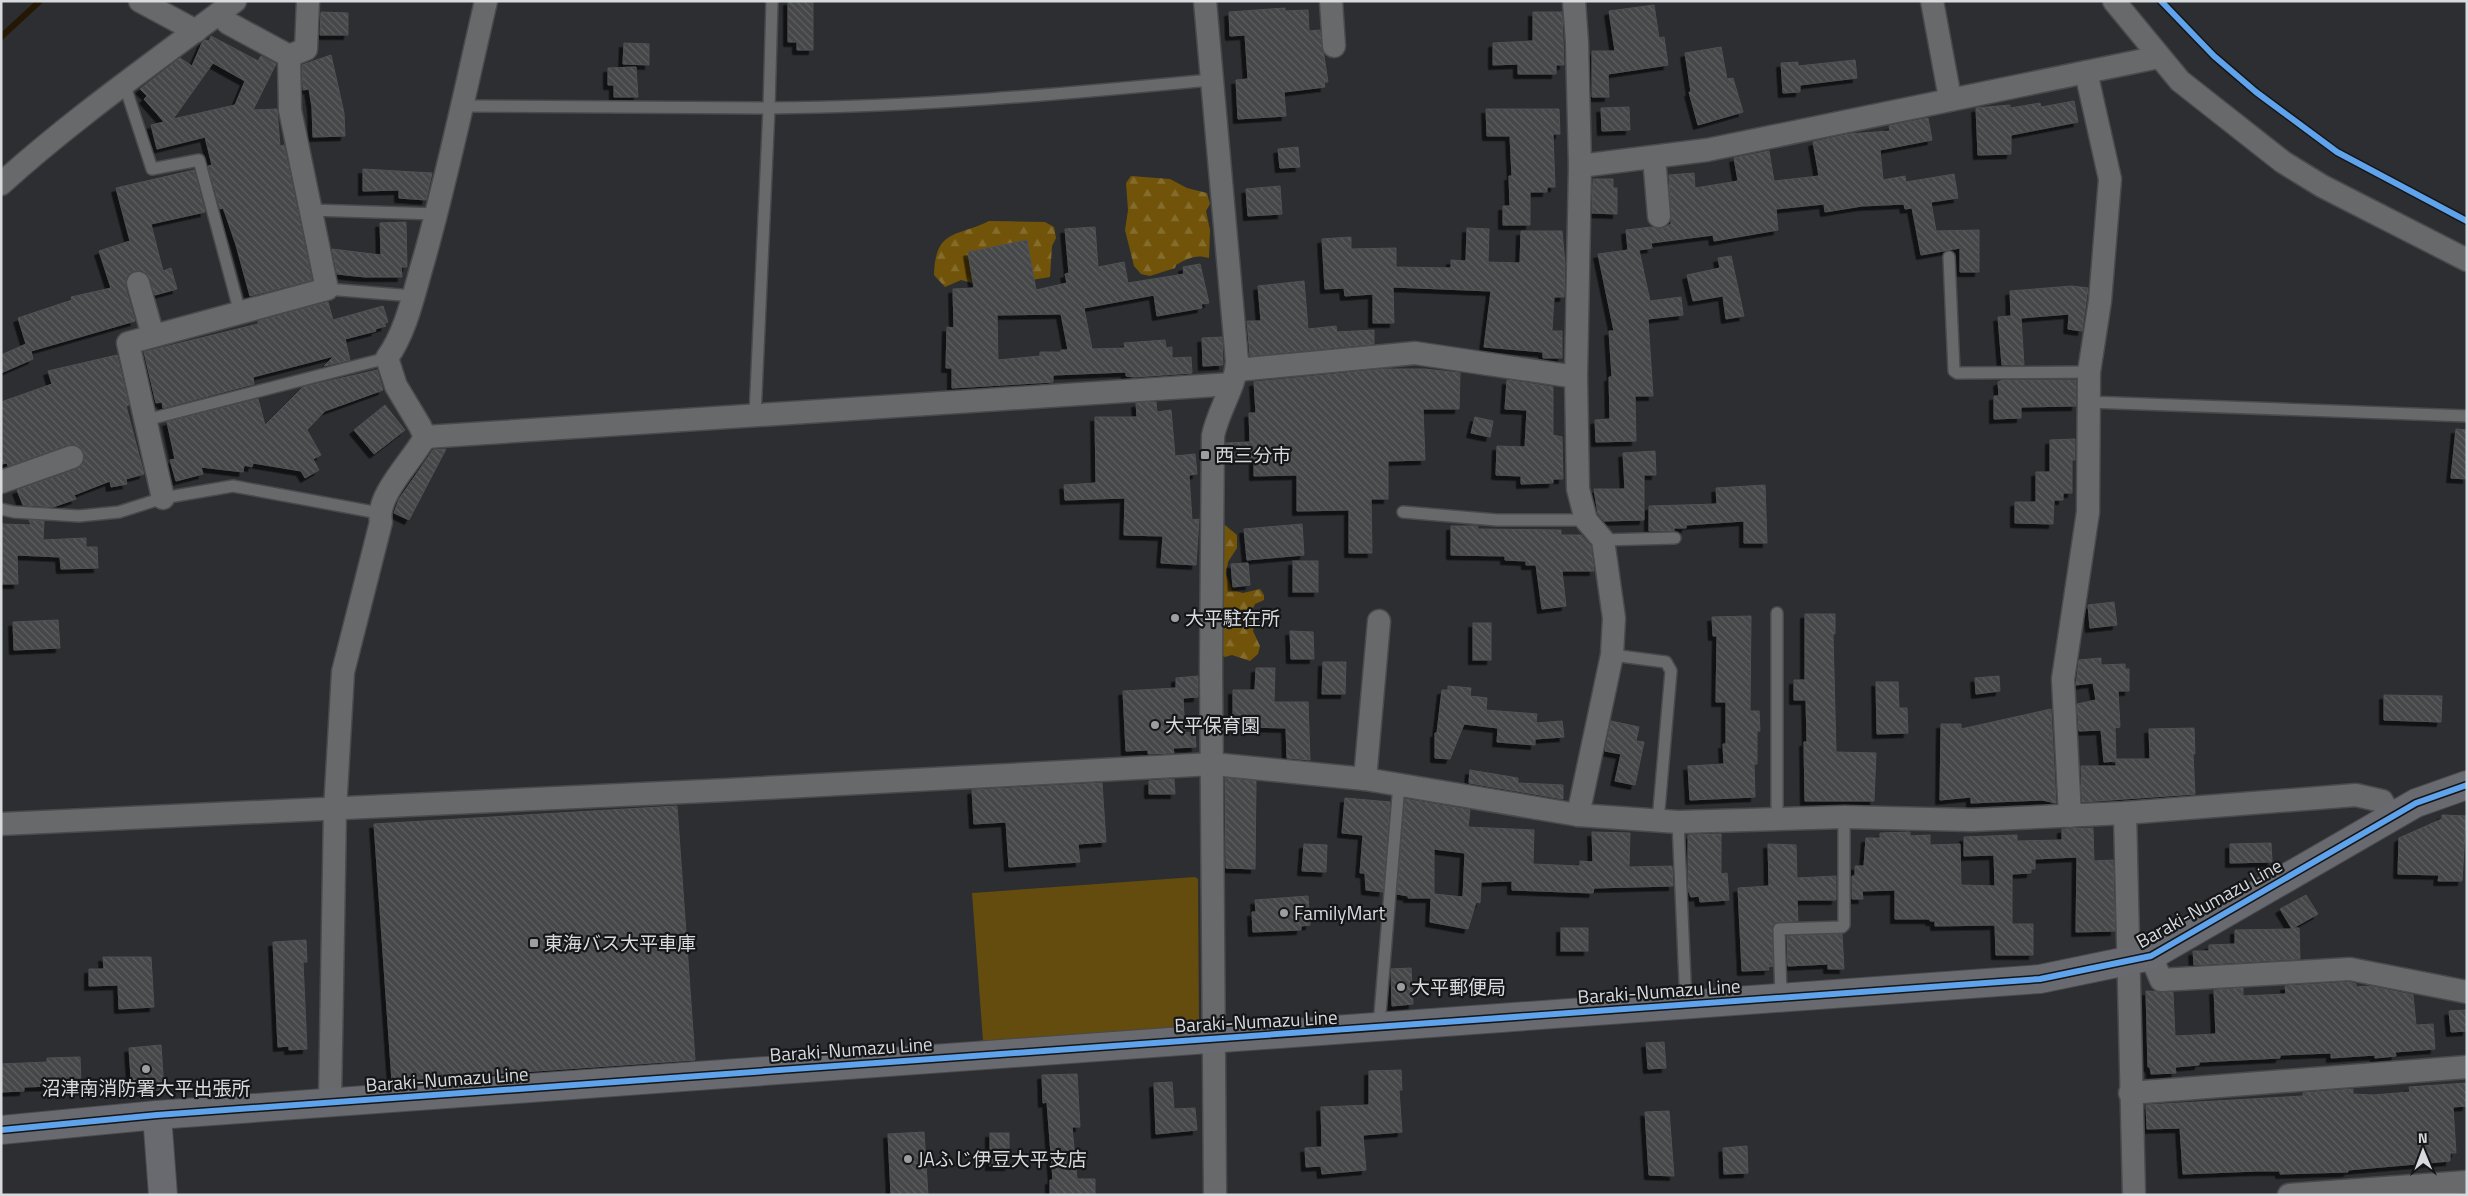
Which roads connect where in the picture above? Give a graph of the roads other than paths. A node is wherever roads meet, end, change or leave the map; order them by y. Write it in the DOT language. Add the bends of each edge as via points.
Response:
graph roads {
  1 [pos="140,1"];
  2 [pos="308,1"];
  3 [pos="486,1"];
  4 [pos="772,1"];
  5 [pos="1205,1"];
  6 [pos="1331,1"];
  7 [pos="1574,1"];
  8 [pos="1932,1"];
  9 [pos="2114,1"];
  10 [pos="227,8"];
  11 [pos="196,31"];
  12 [pos="1334,46"];
  13 [pos="289,56"];
  14 [pos="2159,57"];
  15 [pos="2086,72"];
  16 [pos="1210,80"];
  17 [pos="124,83"];
  18 [pos="1950,98"];
  19 [pos="462,106"];
  20 [pos="770,108"];
  21 [pos="1654,157"];
  22 [pos="1580,166"];
  23 [pos="1,184"];
  24 [pos="311,210"];
  25 [pos="437,214"];
  26 [pos="1659,216"];
  27 [pos="1949,257"];
  28 [pos="2467,260"];
  29 [pos="138,283"];
  30 [pos="327,289"];
  31 [pos="413,296"];
  32 [pos="240,313"];
  33 [pos="153,336"];
  34 [pos="387,358"];
  35 [pos="2089,372"];
  36 [pos="1234,377"];
  37 [pos="1576,377"];
  38 [pos="2089,402"];
  39 [pos="755,416"];
  40 [pos="2467,416"];
  41 [pos="146,420"];
  42 [pos="425,437"];
  43 [pos="72,457"];
  44 [pos="1,482"];
  45 [pos="163,498"];
  46 [pos="1,509"];
  47 [pos="1403,512"];
  48 [pos="379,513"];
  49 [pos="1586,520"];
  50 [pos="1675,538"];
  51 [pos="1603,540"];
  52 [pos="1777,613"];
  53 [pos="1379,621"];
  54 [pos="1612,655"];
  55 [pos="1213,764"];
  56 [pos="1365,778"];
  57 [pos="1399,784"];
  58 [pos="2467,785"];
  59 [pos="335,810"];
  60 [pos="2125,813"];
  61 [pos="1578,815"];
  62 [pos="2070,816"];
  63 [pos="1844,817"];
  64 [pos="1777,818"];
  65 [pos="2392,818"];
  66 [pos="1668,822"];
  67 [pos="1,824"];
  68 [pos="2140,959"];
  69 [pos="2467,992"];
  70 [pos="1781,998"];
  71 [pos="1686,1004"];
  72 [pos="1379,1028"];
  73 [pos="1215,1038"];
  74 [pos="2467,1067"];
  75 [pos="2130,1092"];
  76 [pos="330,1102"];
  77 [pos="157,1115"];
  78 [pos="1,1130"];
  79 [pos="2467,1182"];
  80 [pos="163,1195"];
  81 [pos="1215,1195"];
  82 [pos="2134,1195"];
  83 [pos="2288,1195"];
  1 -- 11 [label="street"];
  2 -- 13 [label="street" via="306,49"];
  3 -- 19 [label="street"];
  4 -- 20 [label="lane"];
  5 -- 16 [label="street"];
  6 -- 12 [label="street"];
  7 -- 22 [label="street"];
  8 -- 18 [label="street"];
  9 -- 14 [label="street"];
  10 -- 11 [label="street"];
  10 -- 13 [label="street" via="228,23"];
  11 -- 17 [label="street"];
  13 -- 24 [label="street" via="290,110"];
  14 -- 15 [label="street"];
  14 -- 28 [label="street" via="2180,81 2283,162 2322,186"];
  15 -- 18 [label="street"];
  15 -- 35 [label="street" via="2110,179 2100,301"];
  16 -- 20 [label="lane" via="1005,98"];
  16 -- 36 [label="street"];
  17 -- 23 [label="street" via="48,141"];
  17 -- 32 [label="lane" via="152,169 199,160"];
  18 -- 21 [label="street" via="1707,150"];
  19 -- 20 [label="lane"];
  19 -- 25 [label="street"];
  20 -- 39 [label="lane"];
  21 -- 22 [label="street"];
  21 -- 26 [label="street"];
  22 -- 37 [label="street"];
  24 -- 25 [label="lane"];
  24 -- 30 [label="street"];
  25 -- 31 [label="street"];
  27 -- 35 [label="lane" via="1954,371"];
  29 -- 33 [label="street"];
  30 -- 31 [label="lane"];
  30 -- 32 [label="street"];
  31 -- 34 [label="street" via="396,346"];
  32 -- 33 [label="street"];
  33 -- 41 [label="street" via="128,343"];
  34 -- 41 [label="lane"];
  34 -- 42 [label="street" via="396,386"];
  35 -- 38 [label="street"];
  36 -- 37 [label="street" via="1415,354"];
  36 -- 39 [label="street"];
  36 -- 55 [label="street" via="1213,436"];
  37 -- 49 [label="street" via="1578,489"];
  38 -- 40 [label="lane"];
  38 -- 62 [label="street" via="2088,512 2063,679"];
  39 -- 42 [label="street"];
  41 -- 45 [label="street"];
  42 -- 48 [label="street"];
  43 -- 44 [label="street"];
  45 -- 46 [label="lane" via="119,512 79,516"];
  45 -- 48 [label="lane" via="233,486"];
  47 -- 49 [label="lane" via="1497,520"];
  48 -- 59 [label="street" via="380,522 343,672"];
  49 -- 51 [label="street"];
  50 -- 51 [label="lane"];
  51 -- 54 [label="street" via="1614,618"];
  52 -- 64 [label="lane"];
  53 -- 56 [label="street"];
  54 -- 61 [label="street"];
  54 -- 66 [label="lane" via="1666,662 1672,671"];
  55 -- 56 [label="street"];
  55 -- 59 [label="street"];
  55 -- 73 [label="street"];
  56 -- 57 [label="street"];
  57 -- 61 [label="street"];
  57 -- 72 [label="lane"];
  58 -- 65 [label="main road, Baraki-Numazu Line" via="2416,803"];
  59 -- 67 [label="street"];
  59 -- 76 [label="street"];
  60 -- 62 [label="street"];
  60 -- 65 [label="street" via="2356,795 2382,801"];
  60 -- 68 [label="street"];
  61 -- 66 [label="street"];
  62 -- 63 [label="street" via="1972,820"];
  63 -- 64 [label="street"];
  63 -- 70 [label="lane" via="1844,925 1779,929"];
  64 -- 66 [label="street"];
  65 -- 68 [label="main road, Baraki-Numazu Line"];
  66 -- 71 [label="lane"];
  68 -- 69 [label="street" via="2161,980 2350,969"];
  68 -- 70 [label="main road, Baraki-Numazu Line" via="2040,979"];
  68 -- 75 [label="street"];
  70 -- 71 [label="main road, Baraki-Numazu Line"];
  71 -- 72 [label="main road, Baraki-Numazu Line"];
  72 -- 73 [label="main road, Baraki-Numazu Line"];
  73 -- 76 [label="main road, Baraki-Numazu Line"];
  73 -- 81 [label="street"];
  74 -- 75 [label="street"];
  75 -- 82 [label="street"];
  76 -- 77 [label="main road, Baraki-Numazu Line"];
  77 -- 78 [label="main road, Baraki-Numazu Line"];
  77 -- 80 [label="main road"];
  79 -- 83 [label="street"];
}
